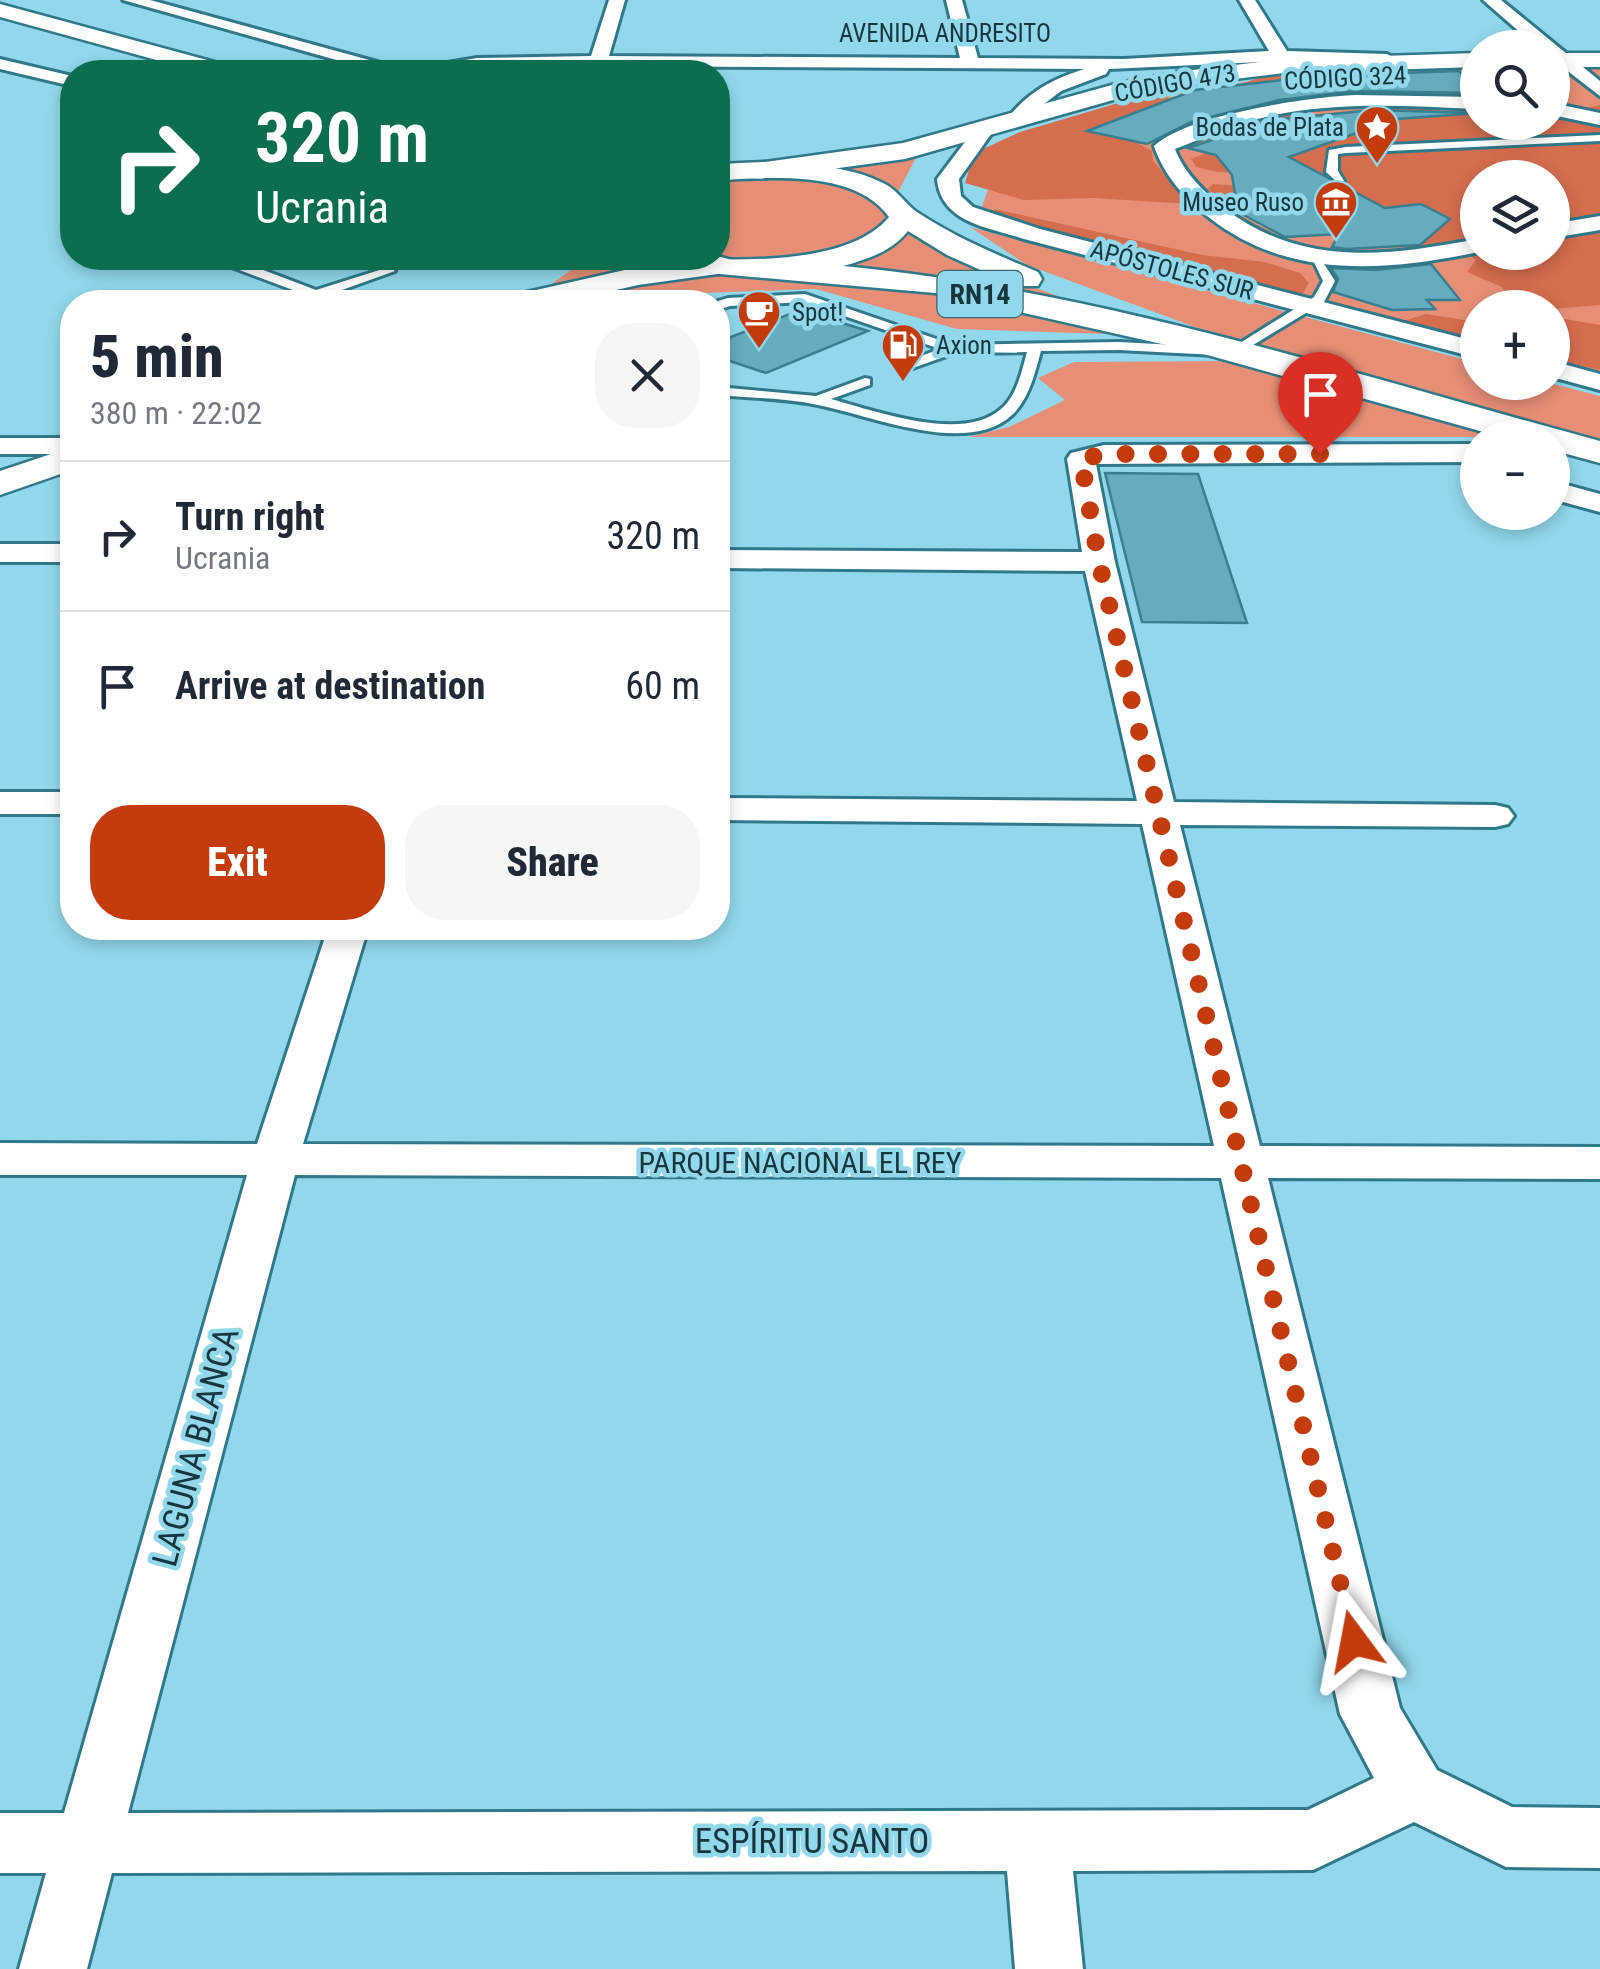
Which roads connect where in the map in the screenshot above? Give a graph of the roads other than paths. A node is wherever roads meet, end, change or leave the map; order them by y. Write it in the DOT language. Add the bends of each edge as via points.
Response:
graph roads {
  1 [pos="132,0"];
  2 [pos="616,0"];
  3 [pos="954,0"];
  4 [pos="1247,0"];
  5 [pos="1491,0"];
  6 [pos="0,10"];
  7 [pos="1526,30"];
  8 [pos="1281,56"];
  9 [pos="1570,57"];
  10 [pos="181,60"];
  11 [pos="354,60"];
  12 [pos="598,60"];
  13 [pos="970,60"];
  14 [pos="1404,60"];
  15 [pos="1460,60"];
  16 [pos="1600,60"];
  17 [pos="730,61"];
  18 [pos="0,64"];
  19 [pos="1124,64"];
  20 [pos="1570,67"];
  21 [pos="60,78"];
  22 [pos="1600,92"];
  23 [pos="1460,103"];
  24 [pos="1570,103"];
  25 [pos="1570,112"];
  26 [pos="1018,118"];
  27 [pos="1600,119"];
  28 [pos="984,130"];
  29 [pos="1600,138"];
  30 [pos="952,140"];
  31 [pos="734,170"];
  32 [pos="1340,178"];
  33 [pos="906,196"];
  34 [pos="1600,223"];
  35 [pos="1570,228"];
  36 [pos="1460,250"];
  37 [pos="1315,260"];
  38 [pos="730,266"];
  39 [pos="758,266"];
  40 [pos="251,270"];
  41 [pos="559,270"];
  42 [pos="688,270"];
  43 [pos="389,271"];
  44 [pos="302,290"];
  45 [pos="330,290"];
  46 [pos="530,290"];
  47 [pos="577,290"];
  48 [pos="730,305"];
  49 [pos="1306,306"];
  50 [pos="1199,342"];
  51 [pos="1460,345"];
  52 [pos="1035,347"];
  53 [pos="953,349"];
  54 [pos="1235,352"];
  55 [pos="910,365"];
  56 [pos="1570,374"];
  57 [pos="865,382"];
  58 [pos="1600,382"];
  59 [pos="730,392"];
  60 [pos="817,400"];
  61 [pos="1484,420"];
  62 [pos="1570,443"];
  63 [pos="0,446"];
  64 [pos="60,446"];
  65 [pos="1599,451"];
  66 [pos="1570,452"];
  67 [pos="1460,455"];
  68 [pos="60,462"];
  69 [pos="0,484"];
  70 [pos="1570,495"];
  71 [pos="1600,503"];
  72 [pos="0,553"];
  73 [pos="60,553"];
  74 [pos="730,559"];
  75 [pos="1099,562"];
  76 [pos="0,802"];
  77 [pos="60,803"];
  78 [pos="730,809"];
  79 [pos="1158,813"];
  80 [pos="1494,816"];
  81 [pos="344,940"];
  82 [pos="0,1160"];
  83 [pos="275,1160"];
  84 [pos="1600,1162"];
  85 [pos="1241,1164"];
  86 [pos="1414,1790"];
  87 [pos="1600,1838"];
  88 [pos="1037,1840"];
  89 [pos="88,1842"];
  90 [pos="0,1843"];
  91 [pos="52,1969"];
  92 [pos="1050,1969"];
  1 -- 11 [label="street"];
  2 -- 12 [label="street"];
  3 -- 13 [label="street"];
  4 -- 8 [label="street"];
  5 -- 7 [label="street"];
  6 -- 10 [label="main road"];
  8 -- 14 [label="street, AVENIDA ANDRESITO"];
  8 -- 19 [label="street, AVENIDA ANDRESITO"];
  9 -- 16 [label="main road"];
  13 -- 17 [label="street, AVENIDA ANDRESITO"];
  13 -- 19 [label="street, AVENIDA ANDRESITO"];
  14 -- 15 [label="main road, AVENIDA ANDRESITO"];
  14 -- 26 [label="main road, CÓDIGO 473" via="1177,80"];
  18 -- 21 [label="street"];
  19 -- 26 [label="street" via="1066,80 1034,97"];
  20 -- 22 [label="street"];
  22 -- 24 [label="street"];
  23 -- 37 [label="street, CÓDIGO 324" via="1343,101 1283,108 1164,146 1168,162 1216,213 1244,233"];
  25 -- 27 [label="street"];
  26 -- 28 [label="main road, CÓDIGO 473"];
  28 -- 30 [label="main road, CÓDIGO 473"];
  28 -- 49 [label="street, APÓSTOLES SUR" via="948,180 950,198 965,212"];
  29 -- 32 [label="lane" via="1350,149 1333,152 1332,172"];
  30 -- 31 [label="main road, CÓDIGO 473" via="867,158"];
  30 -- 33 [label="main road"];
  31 -- 33 [label="main road, RN14" via="849,181"];
  33 -- 39 [label="main road, RN14" via="898,232 878,245 846,256"];
  33 -- 50 [label="main road, RN14" via="958,249"];
  34 -- 35 [label="street"];
  36 -- 37 [label="street, CÓDIGO 324" via="1358,264"];
  37 -- 49 [label="lane" via="1329,281"];
  38 -- 39 [label="main road, RN14"];
  39 -- 50 [label="main road, RN14" via="935,284"];
  40 -- 44 [label="lane"];
  41 -- 46 [label="main road"];
  42 -- 47 [label="main road"];
  43 -- 45 [label="lane"];
  48 -- 53 [label="lane" via="804,298"];
  49 -- 51 [label="street, APÓSTOLES SUR"];
  49 -- 54 [label="lane"];
  50 -- 54 [label="main road, RN14"];
  52 -- 53 [label="lane"];
  52 -- 54 [label="lane"];
  52 -- 60 [label="lane" via="1020,392 1004,415 976,426 945,430"];
  53 -- 55 [label="lane"];
  54 -- 61 [label="main road, RN14"];
  56 -- 58 [label="street"];
  57 -- 60 [label="lane"];
  59 -- 60 [label="lane"];
  62 -- 65 [label="main road, RN14"];
  63 -- 64 [label="street"];
  65 -- 66 [label="street"];
  67 -- 75 [label="street" via="1081,459"];
  68 -- 69 [label="main road"];
  70 -- 71 [label="street"];
  72 -- 73 [label="street"];
  74 -- 75 [label="street"];
  75 -- 79 [label="street"];
  76 -- 77 [label="street"];
  78 -- 79 [label="street"];
  79 -- 80 [label="street"];
  79 -- 85 [label="street"];
  81 -- 83 [label="street, LAGUNA BLANCA"];
  82 -- 83 [label="street, PARQUE NACIONAL EL REY"];
  83 -- 85 [label="street, PARQUE NACIONAL EL REY"];
  83 -- 89 [label="street, LAGUNA BLANCA"];
  84 -- 85 [label="street, PARQUE NACIONAL EL REY"];
  85 -- 86 [label="street" via="1372,1714"];
  86 -- 87 [label="street" via="1506,1837"];
  86 -- 88 [label="street, ESPÍRITU SANTO" via="1314,1840"];
  88 -- 89 [label="street, ESPÍRITU SANTO"];
  88 -- 92 [label="street"];
  89 -- 90 [label="street, ESPÍRITU SANTO"];
  89 -- 91 [label="street, LAGUNA BLANCA"];
}
